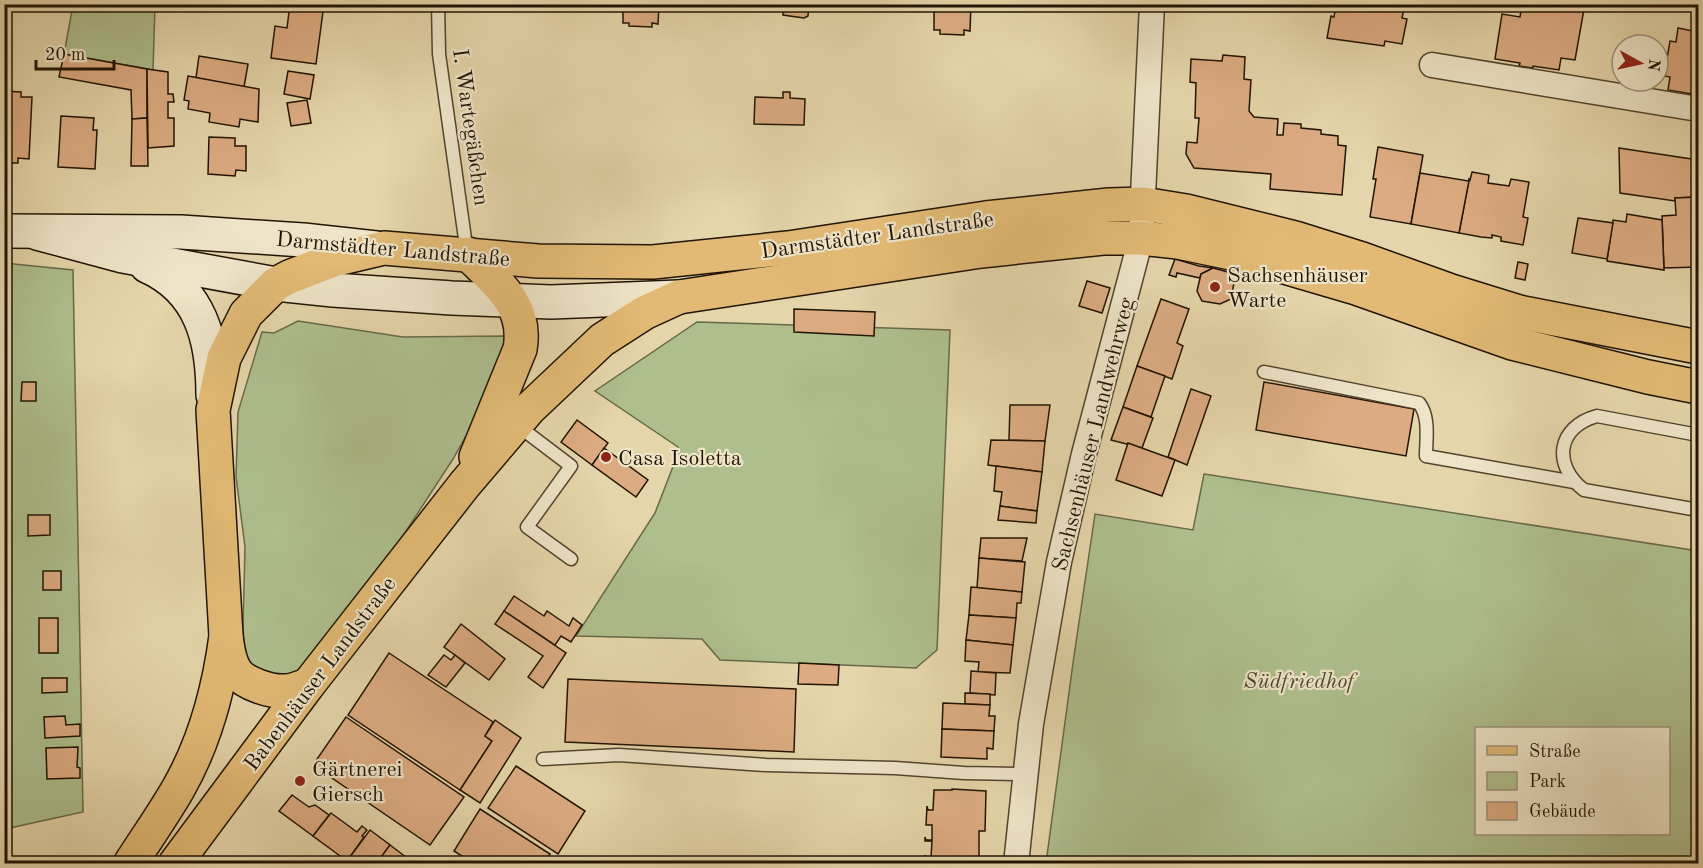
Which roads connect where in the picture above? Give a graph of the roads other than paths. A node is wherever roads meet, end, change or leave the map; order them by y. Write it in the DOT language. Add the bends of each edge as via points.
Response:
graph roads {
  1 [pos="438,4"];
  2 [pos="1152,4"];
  3 [pos="1432,65"];
  4 [pos="1698,109"];
  5 [pos="1143,204"];
  6 [pos="4,231"];
  7 [pos="37,233"];
  8 [pos="1141,238"];
  9 [pos="384,248"];
  10 [pos="468,254"];
  11 [pos="123,256"];
  12 [pos="276,284"];
  13 [pos="679,297"];
  14 [pos="512,301"];
  15 [pos="1698,346"];
  16 [pos="1264,372"];
  17 [pos="1698,387"];
  18 [pos="213,410"];
  19 [pos="516,424"];
  20 [pos="1698,435"];
  21 [pos="1574,482"];
  22 [pos="465,484"];
  23 [pos="1698,510"];
  24 [pos="571,559"];
  25 [pos="226,636"];
  26 [pos="308,686"];
  27 [pos="543,759"];
  28 [pos="1025,774"];
  29 [pos="130,864"];
  30 [pos="175,864"];
  31 [pos="1016,864"];
  1 -- 10 [label="lane, I. Wartegäßchen" via="439,54"];
  2 -- 5 [label="street, Sachsenhäuser Landwehrweg"];
  3 -- 4 [label="street"];
  5 -- 8 [label="street, Sachsenhäuser Landwehrweg"];
  5 -- 10 [label="main road, Darmstädter Landstraße" via="986,218 788,248 652,262 538,261"];
  5 -- 15 [label="main road, Darmstädter Landstraße" via="1295,238 1519,312"];
  6 -- 7 [label="main road, Darmstädter Landstraße"];
  7 -- 9 [label="main road, Darmstädter Landstraße" via="181,232"];
  7 -- 11 [label="main road, Darmstädter Landstraße"];
  8 -- 13 [label="main road, Darmstädter Landstraße" via="1103,238 981,251"];
  8 -- 17 [label="main road, Darmstädter Landstraße" via="1216,248 1260,259 1356,288 1512,344"];
  8 -- 28 [label="street, Sachsenhäuser Landwehrweg" via="1059,562"];
  9 -- 10 [label="main road, Darmstädter Landstraße"];
  9 -- 12 [label="main road" via="333,260"];
  10 -- 14 [label="main road"];
  11 -- 12 [label="main road, Darmstädter Landstraße"];
  11 -- 18 [label="main road" via="157,270 181,288 195,306 213,366"];
  12 -- 14 [label="main road, Darmstädter Landstraße"];
  12 -- 18 [label="main road" via="255,304 237,330 224,358"];
  13 -- 14 [label="main road, Darmstädter Landstraße"];
  13 -- 19 [label="main road, Darmstädter Landstraße" via="644,313 602,340"];
  14 -- 22 [label="main road" via="521,322 520,349"];
  16 -- 21 [label="lane" via="1419,403 1426,422 1426,456"];
  18 -- 25 [label="main road"];
  19 -- 22 [label="main road, Darmstädter Landstraße"];
  19 -- 24 [label="lane" via="571,466 527,527"];
  20 -- 21 [label="lane" via="1597,416 1585,420 1572,428 1564,442 1563,458"];
  21 -- 23 [label="lane" via="1584,490"];
  22 -- 26 [label="main road, Babenhäuser Landstraße"];
  25 -- 26 [label="main road" via="230,659 245,679 286,691"];
  25 -- 29 [label="main road" via="219,680 203,736 179,787"];
  26 -- 30 [label="main road, Babenhäuser Landstraße"];
  27 -- 28 [label="lane" via="619,755 766,765"];
  28 -- 31 [label="street, Sachsenhäuser Landwehrweg"];
}
